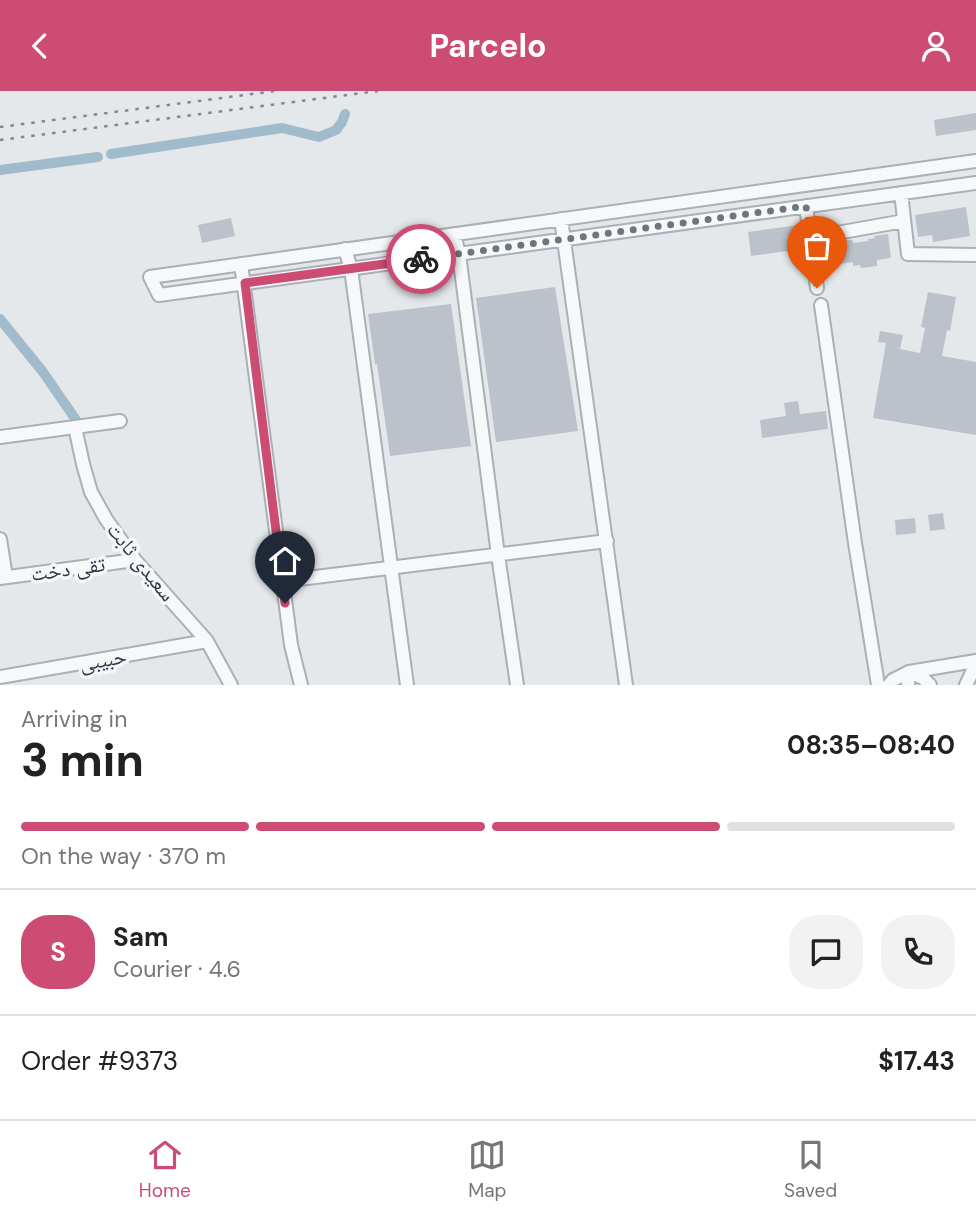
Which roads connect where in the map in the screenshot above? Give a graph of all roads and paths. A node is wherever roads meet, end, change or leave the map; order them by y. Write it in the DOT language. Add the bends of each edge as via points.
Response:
graph roads {
  1 [pos="976,161"];
  2 [pos="976,183"];
  3 [pos="812,184"];
  4 [pos="901,193"];
  5 [pos="810,206"];
  6 [pos="561,219"];
  7 [pos="904,221"];
  8 [pos="837,233"];
  9 [pos="454,234"];
  10 [pos="565,239"];
  11 [pos="345,249"];
  12 [pos="458,254"];
  13 [pos="976,255"];
  14 [pos="242,264"];
  15 [pos="351,269"];
  16 [pos="245,283"];
  17 [pos="817,288"];
  18 [pos="821,305"];
  19 [pos="120,421"];
  20 [pos="75,427"];
  21 [pos="0,437"];
  22 [pos="0,539"];
  23 [pos="607,541"];
  24 [pos="498,555"];
  25 [pos="135,559"];
  26 [pos="390,569"];
  27 [pos="3,577"];
  28 [pos="283,581"];
  29 [pos="207,641"];
  30 [pos="976,662"];
  31 [pos="0,677"];
  32 [pos="30,679"];
  33 [pos="908,679"];
  34 [pos="231,685"];
  35 [pos="301,685"];
  36 [pos="407,685"];
  37 [pos="517,685"];
  38 [pos="626,685"];
  39 [pos="878,685"];
  40 [pos="889,685"];
  41 [pos="930,685"];
  42 [pos="966,685"];
  1 -- 3 [label="street"];
  2 -- 4 [label="street"];
  3 -- 5 [label="street"];
  3 -- 6 [label="street"];
  4 -- 5 [label="street"];
  4 -- 7 [label="street"];
  5 -- 10 [label="street"];
  5 -- 17 [label="street"];
  6 -- 9 [label="street"];
  6 -- 10 [label="street"];
  7 -- 8 [label="street"];
  7 -- 13 [label="street" via="908,254"];
  9 -- 11 [label="street"];
  9 -- 12 [label="street"];
  10 -- 12 [label="street"];
  10 -- 23 [label="street"];
  11 -- 14 [label="street"];
  11 -- 15 [label="street"];
  12 -- 15 [label="street"];
  12 -- 24 [label="street"];
  14 -- 16 [label="street"];
  14 -- 16 [label="street" via="150,277 159,295"];
  15 -- 16 [label="street"];
  15 -- 26 [label="street"];
  16 -- 28 [label="street"];
  18 -- 39 [label="street"];
  19 -- 20 [label="street"];
  20 -- 21 [label="street"];
  20 -- 25 [label="street, سعیدی ثابت" via="91,492"];
  22 -- 27 [label="street"];
  23 -- 24 [label="street"];
  23 -- 38 [label="street"];
  24 -- 26 [label="street"];
  24 -- 37 [label="street"];
  25 -- 27 [label="street, تقی دخت"];
  25 -- 29 [label="street, سعیدی ثابت"];
  26 -- 28 [label="street"];
  26 -- 36 [label="street"];
  28 -- 35 [label="street"];
  29 -- 32 [label="street, حبیبی"];
  29 -- 34 [label="street, سعیدی ثابت"];
  30 -- 33 [label="street"];
  30 -- 42 [label="street"];
  31 -- 32 [label="street, حبیبی"];
  33 -- 40 [label="street" via="893,680"];
  33 -- 41 [label="street" via="923,678"];
}
